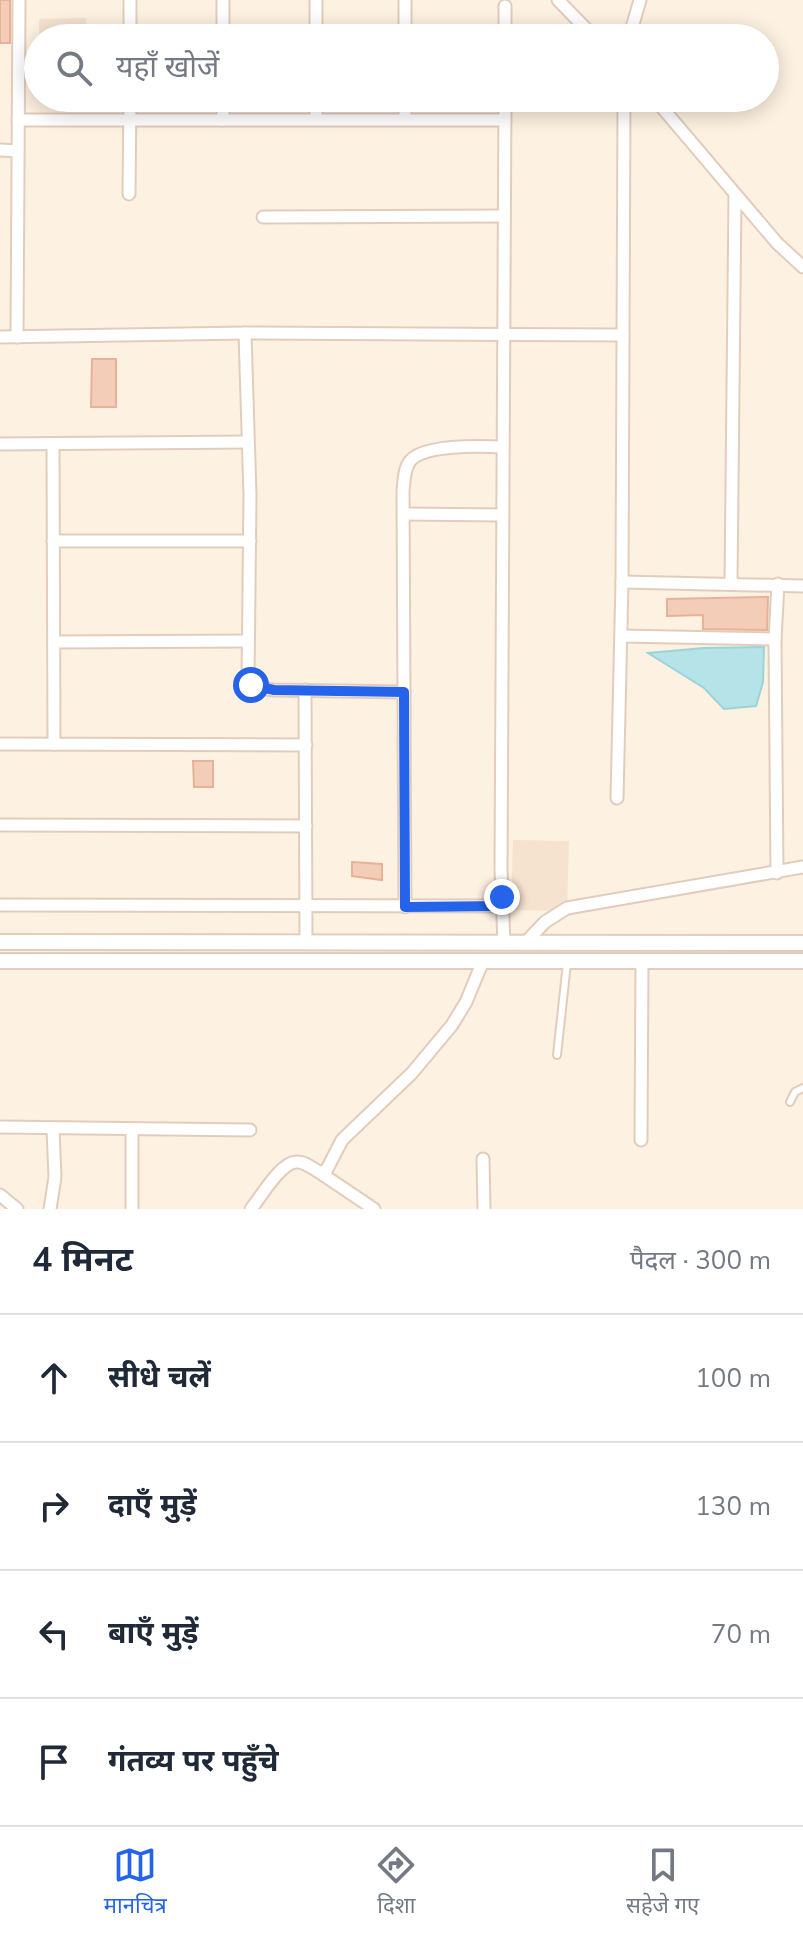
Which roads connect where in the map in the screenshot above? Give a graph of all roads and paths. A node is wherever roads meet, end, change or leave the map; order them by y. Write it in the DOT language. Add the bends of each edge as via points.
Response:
graph roads {
  1 [pos="19,0"];
  2 [pos="130,0"];
  3 [pos="223,0"];
  4 [pos="316,0"];
  5 [pos="405,0"];
  6 [pos="558,0"];
  7 [pos="640,0"];
  8 [pos="505,6"];
  9 [pos="130,24"];
  10 [pos="223,24"];
  11 [pos="316,24"];
  12 [pos="405,24"];
  13 [pos="505,24"];
  14 [pos="581,24"];
  15 [pos="633,24"];
  16 [pos="131,112"];
  17 [pos="223,112"];
  18 [pos="316,112"];
  19 [pos="405,112"];
  20 [pos="505,112"];
  21 [pos="624,112"];
  22 [pos="666,112"];
  23 [pos="316,118"];
  24 [pos="405,119"];
  25 [pos="18,120"];
  26 [pos="131,120"];
  27 [pos="223,120"];
  28 [pos="505,120"];
  29 [pos="0,150"];
  30 [pos="18,151"];
  31 [pos="129,194"];
  32 [pos="735,195"];
  33 [pos="504,216"];
  34 [pos="263,217"];
  35 [pos="803,267"];
  36 [pos="245,333"];
  37 [pos="504,334"];
  38 [pos="623,335"];
  39 [pos="0,337"];
  40 [pos="17,337"];
  41 [pos="247,442"];
  42 [pos="0,444"];
  43 [pos="53,444"];
  44 [pos="502,447"];
  45 [pos="404,514"];
  46 [pos="502,515"];
  47 [pos="53,541"];
  48 [pos="250,541"];
  49 [pos="622,582"];
  50 [pos="731,584"];
  51 [pos="778,584"];
  52 [pos="803,586"];
  53 [pos="621,636"];
  54 [pos="775,639"];
  55 [pos="247,641"];
  56 [pos="54,642"];
  57 [pos="305,690"];
  58 [pos="404,692"];
  59 [pos="0,744"];
  60 [pos="54,744"];
  61 [pos="306,745"];
  62 [pos="617,798"];
  63 [pos="0,825"];
  64 [pos="306,826"];
  65 [pos="803,867"];
  66 [pos="777,873"];
  67 [pos="0,905"];
  68 [pos="306,906"];
  69 [pos="502,906"];
  70 [pos="405,907"];
  71 [pos="0,942"];
  72 [pos="306,942"];
  73 [pos="504,943"];
  74 [pos="525,943"];
  75 [pos="803,943"];
  76 [pos="567,960"];
  77 [pos="642,960"];
  78 [pos="0,961"];
  79 [pos="483,961"];
  80 [pos="803,961"];
  81 [pos="557,1055"];
  82 [pos="803,1088"];
  83 [pos="790,1102"];
  84 [pos="0,1127"];
  85 [pos="53,1129"];
  86 [pos="132,1129"];
  87 [pos="250,1130"];
  88 [pos="641,1140"];
  89 [pos="483,1159"];
  90 [pos="319,1172"];
  91 [pos="0,1195"];
  92 [pos="17,1209"];
  93 [pos="50,1209"];
  94 [pos="132,1209"];
  95 [pos="251,1209"];
  96 [pos="374,1209"];
  97 [pos="484,1209"];
  1 -- 25 [label="street"];
  2 -- 9 [label="street"];
  3 -- 10 [label="street"];
  4 -- 11 [label="street"];
  5 -- 12 [label="street"];
  6 -- 14 [label="street"];
  7 -- 15 [label="street"];
  8 -- 13 [label="street"];
  16 -- 26 [label="street"];
  17 -- 27 [label="street"];
  18 -- 23 [label="street"];
  19 -- 24 [label="street"];
  20 -- 28 [label="street"];
  21 -- 38 [label="street"];
  22 -- 32 [label="street"];
  23 -- 24 [label="street"];
  23 -- 27 [label="street"];
  24 -- 28 [label="street"];
  25 -- 26 [label="street"];
  25 -- 30 [label="street"];
  26 -- 27 [label="street"];
  26 -- 31 [label="street"];
  28 -- 33 [label="street"];
  29 -- 30 [label="street"];
  30 -- 40 [label="street"];
  32 -- 35 [label="street"];
  32 -- 50 [label="street"];
  33 -- 34 [label="street"];
  33 -- 37 [label="street"];
  36 -- 37 [label="street"];
  36 -- 40 [label="street"];
  36 -- 41 [label="street"];
  37 -- 38 [label="street"];
  37 -- 44 [label="street"];
  38 -- 49 [label="street"];
  39 -- 40 [label="street"];
  41 -- 43 [label="street"];
  41 -- 48 [label="street"];
  42 -- 43 [label="street"];
  43 -- 47 [label="street"];
  44 -- 45 [label="street" via="416,455 405,472"];
  44 -- 46 [label="street"];
  45 -- 46 [label="street"];
  45 -- 58 [label="street"];
  46 -- 69 [label="street"];
  47 -- 48 [label="street"];
  47 -- 56 [label="street"];
  48 -- 55 [label="street"];
  49 -- 50 [label="street"];
  49 -- 53 [label="street"];
  50 -- 51 [label="street"];
  51 -- 52 [label="street"];
  51 -- 54 [label="street"];
  53 -- 54 [label="street"];
  53 -- 62 [label="street"];
  54 -- 66 [label="street"];
  55 -- 56 [label="street"];
  55 -- 57 [label="street" via="251,685"];
  56 -- 60 [label="street"];
  57 -- 58 [label="street"];
  57 -- 61 [label="street"];
  58 -- 70 [label="street"];
  59 -- 60 [label="street"];
  60 -- 61 [label="street"];
  61 -- 64 [label="street"];
  63 -- 64 [label="street"];
  64 -- 68 [label="street"];
  65 -- 66 [label="street"];
  66 -- 74 [label="street" via="567,908"];
  67 -- 68 [label="street"];
  68 -- 70 [label="street"];
  68 -- 72 [label="street"];
  69 -- 70 [label="street"];
  69 -- 73 [label="street"];
  71 -- 72 [label="street"];
  72 -- 73 [label="street"];
  73 -- 74 [label="street"];
  74 -- 75 [label="street"];
  76 -- 77 [label="street"];
  76 -- 79 [label="street"];
  76 -- 81 [label="lane"];
  77 -- 80 [label="street"];
  77 -- 88 [label="street"];
  78 -- 79 [label="street"];
  79 -- 90 [label="street" via="452,1025 412,1073 347,1135 326,1171"];
  82 -- 83 [label="lane"];
  84 -- 85 [label="street"];
  85 -- 86 [label="street"];
  85 -- 93 [label="street"];
  86 -- 87 [label="street"];
  86 -- 94 [label="street"];
  89 -- 97 [label="street"];
  90 -- 95 [label="street" via="291,1162"];
  90 -- 96 [label="street"];
  91 -- 92 [label="street"];
}
